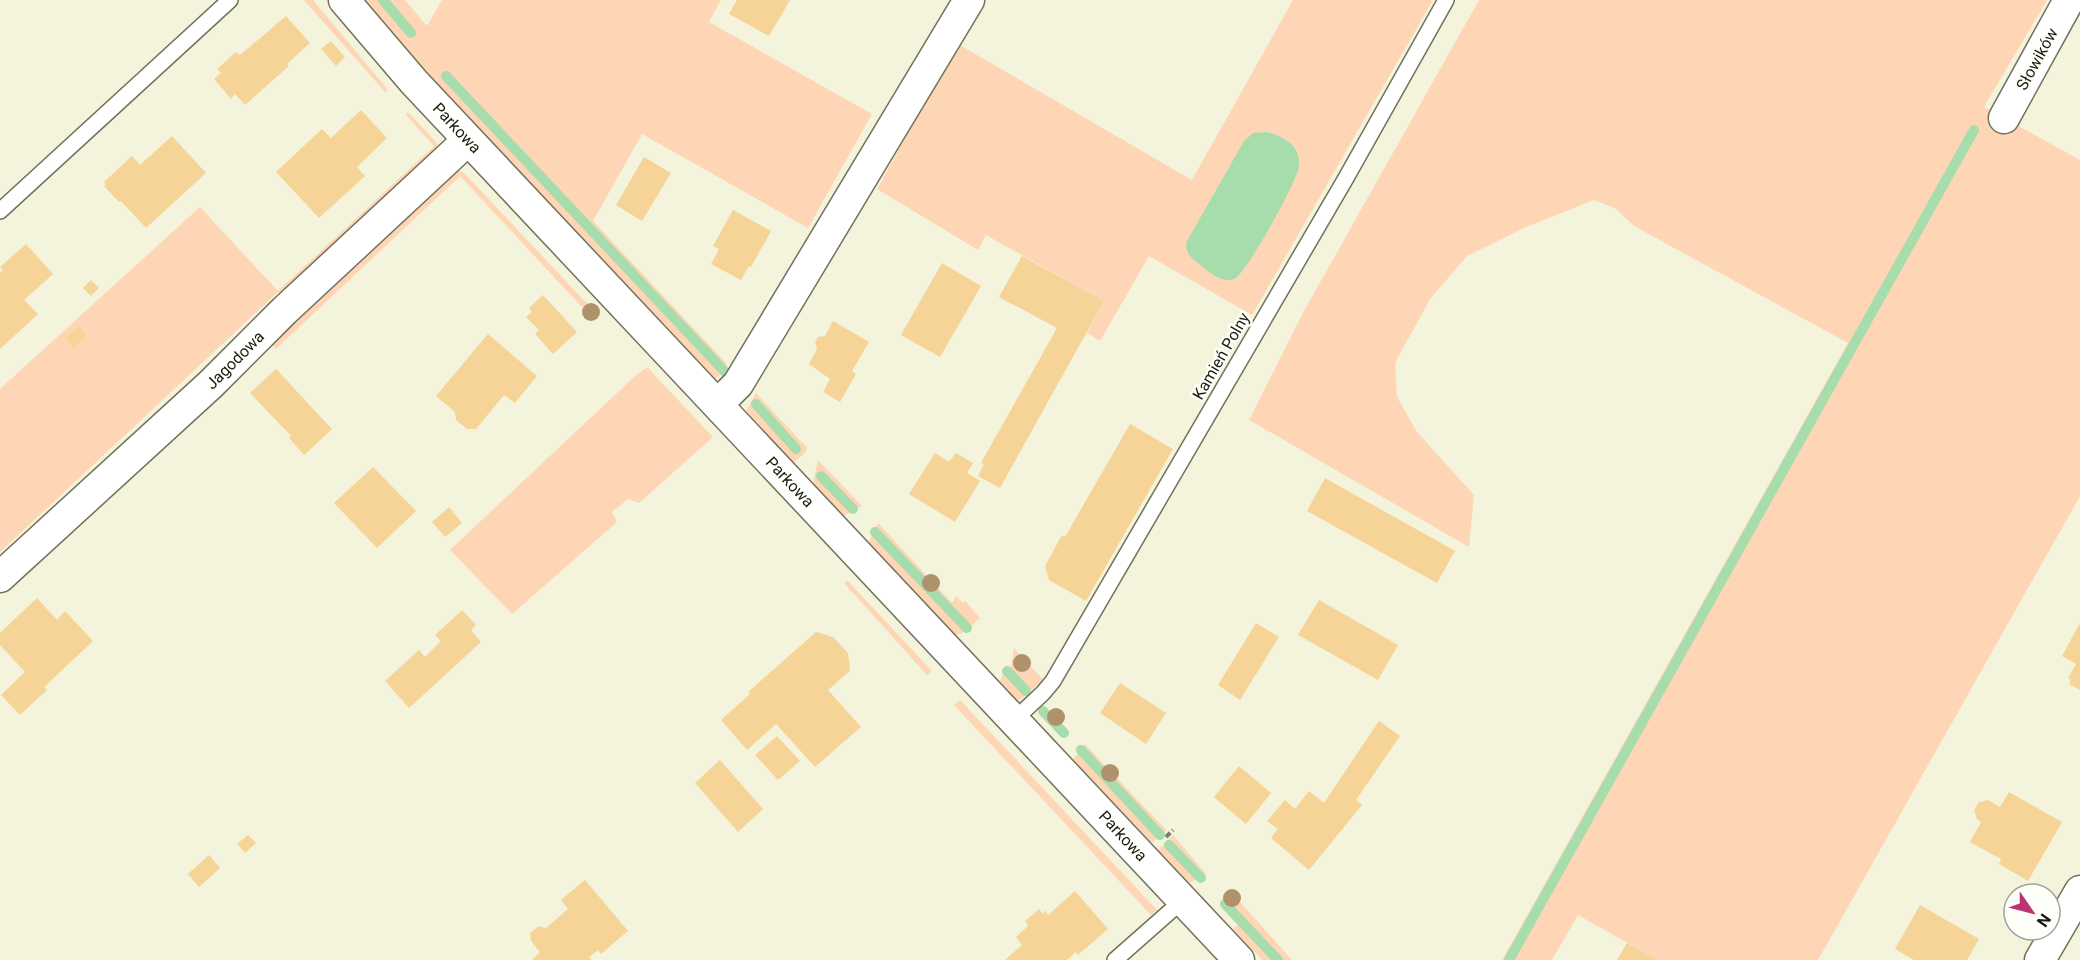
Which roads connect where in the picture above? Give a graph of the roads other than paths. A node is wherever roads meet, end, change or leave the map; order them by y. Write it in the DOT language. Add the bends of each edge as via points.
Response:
graph roads {
  1 [pos="230,0"];
  2 [pos="344,0"];
  3 [pos="969,0"];
  4 [pos="1446,0"];
  5 [pos="2069,0"];
  6 [pos="2004,118"];
  7 [pos="468,140"];
  8 [pos="0,212"];
  9 [pos="718,404"];
  10 [pos="0,577"];
  11 [pos="1014,720"];
  12 [pos="2080,891"];
  13 [pos="1184,900"];
  14 [pos="1115,960"];
  15 [pos="1239,960"];
  16 [pos="2040,960"];
  1 -- 8 [label="lane"];
  2 -- 7 [label="street, Parkowa"];
  3 -- 9 [label="street" via="738,384"];
  4 -- 11 [label="lane, Kamień Polny" via="1053,681"];
  5 -- 6 [label="street, Słowików"];
  7 -- 9 [label="street, Parkowa"];
  7 -- 10 [label="street, Jagodowa"];
  9 -- 11 [label="street, Parkowa"];
  11 -- 13 [label="street, Parkowa"];
  12 -- 16 [label="street"];
  13 -- 14 [label="lane"];
  13 -- 15 [label="street, Parkowa"];
}
